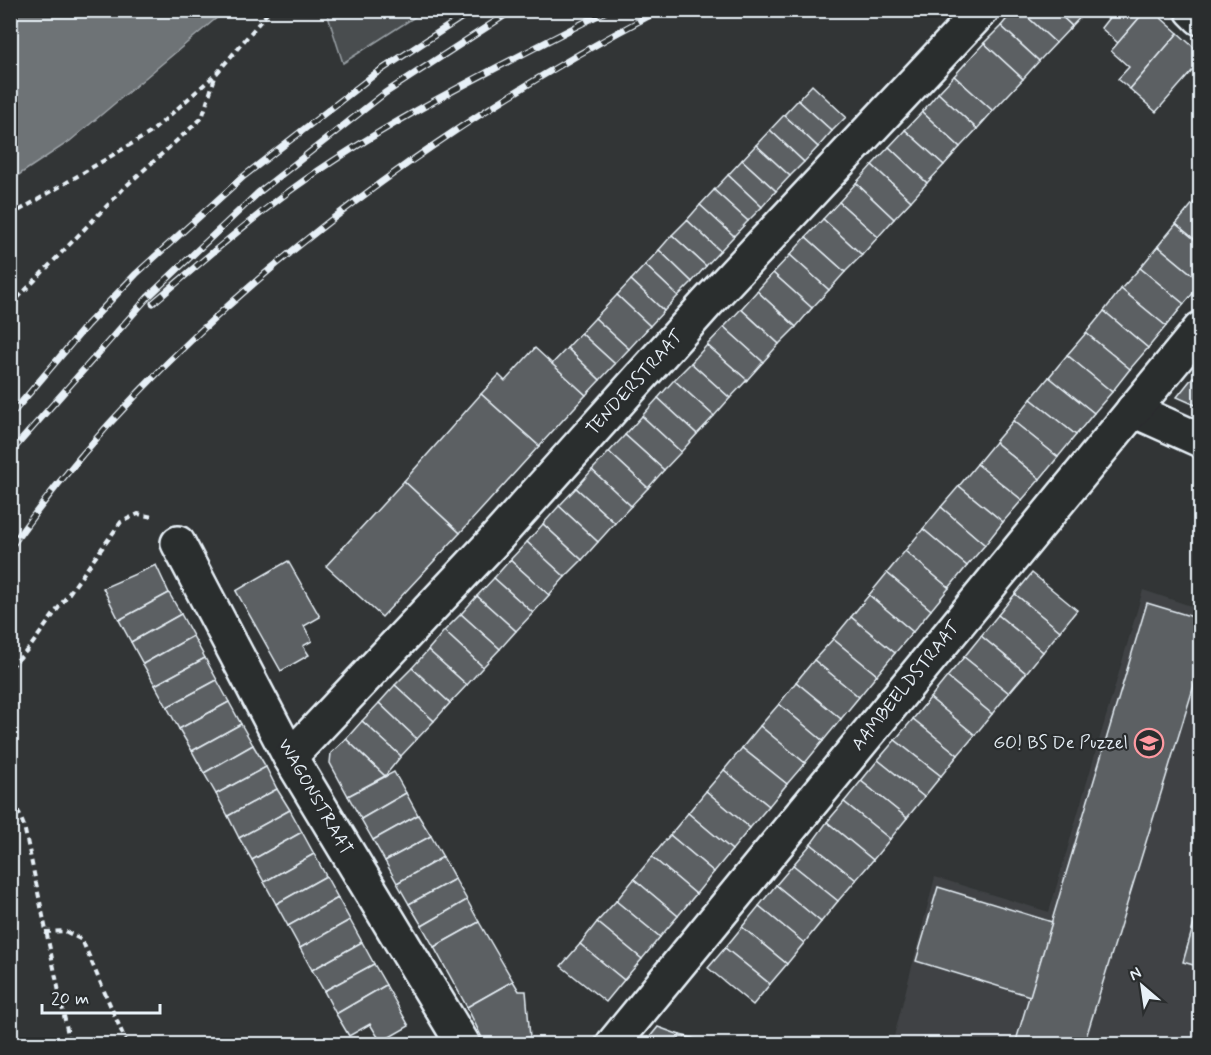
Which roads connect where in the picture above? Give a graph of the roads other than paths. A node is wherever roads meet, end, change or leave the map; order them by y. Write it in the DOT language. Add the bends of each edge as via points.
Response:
graph roads {
  1 [pos="982,10"];
  2 [pos="1192,10"];
  3 [pos="1200,18"];
  4 [pos="1200,329"];
  5 [pos="1132,410"];
  6 [pos="1200,440"];
  7 [pos="178,543"];
  8 [pos="290,757"];
  9 [pos="463,1044"];
  10 [pos="613,1044"];
  1 -- 8 [label="street, TENDERSTRAAT"];
  2 -- 3 [label="street"];
  4 -- 5 [label="street, AAMBEELDSTRAAT"];
  5 -- 6 [label="street"];
  5 -- 10 [label="street, AAMBEELDSTRAAT"];
  7 -- 8 [label="street, WAGONSTRAAT"];
  8 -- 9 [label="street, WAGONSTRAAT"];
}
